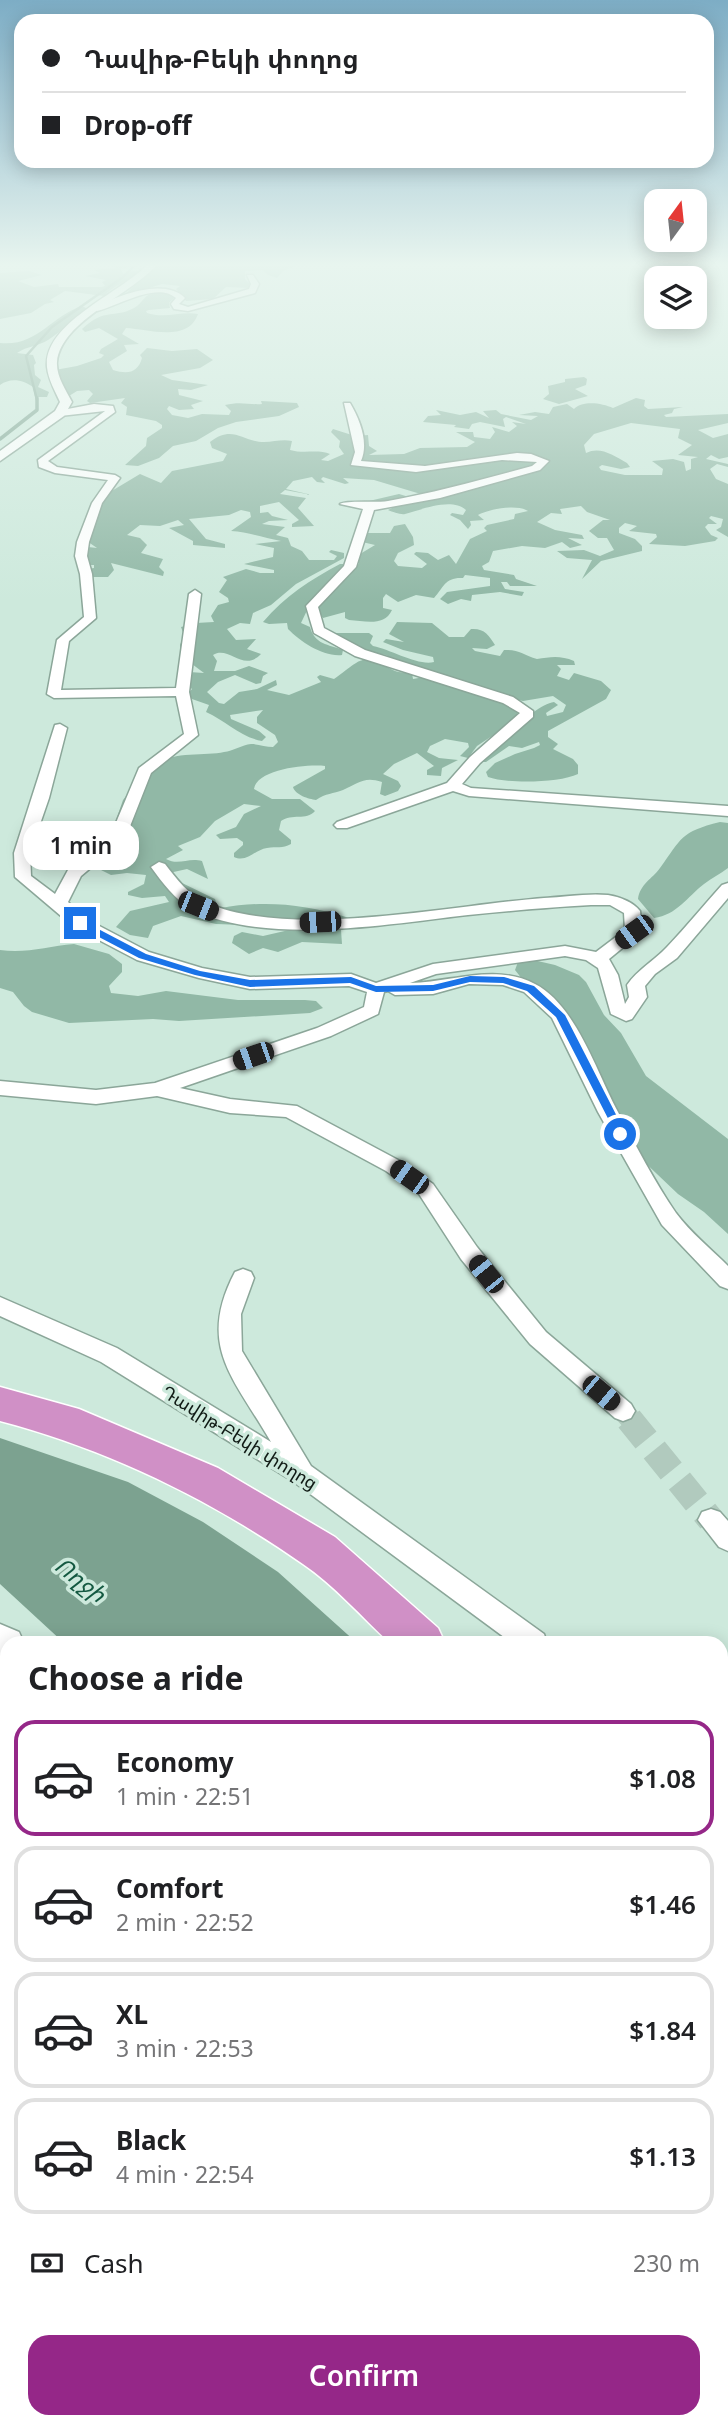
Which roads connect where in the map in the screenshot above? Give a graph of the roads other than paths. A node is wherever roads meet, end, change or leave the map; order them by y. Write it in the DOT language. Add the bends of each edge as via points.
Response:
graph roads {
  1 [pos="55,375"];
  2 [pos="347,405"];
  3 [pos="60,413"];
  4 [pos="0,457"];
  5 [pos="345,503"];
  6 [pos="370,507"];
  7 [pos="195,594"];
  8 [pos="182,692"];
  9 [pos="60,728"];
  10 [pos="453,786"];
  11 [pos="728,811"];
  12 [pos="342,825"];
  13 [pos="159,867"];
  14 [pos="728,888"];
  15 [pos="59,902"];
  16 [pos="599,958"];
  17 [pos="376,989"];
  18 [pos="0,1088"];
  19 [pos="158,1089"];
  20 [pos="243,1278"];
  21 [pos="728,1280"];
  22 [pos="0,1306"];
  23 [pos="0,1404"];
  24 [pos="623,1411"];
  25 [pos="303,1474"];
  26 [pos="414,1636"];
  27 [pos="524,1636"];
  1 -- 3 [label="street" via="66,402"];
  2 -- 6 [label="street" via="360,452 355,463 402,469 518,456 544,461 536,468 440,495"];
  3 -- 4 [label="street"];
  3 -- 8 [label="street" via="110,408 52,452 43,465 115,478 97,503 83,542 90,618 63,640 54,694"];
  5 -- 6 [label="street"];
  6 -- 10 [label="street" via="350,567 312,606 318,631 360,653 508,700 528,714"];
  7 -- 8 [label="street"];
  8 -- 15 [label="street" via="191,734 144,771 117,839 74,873"];
  9 -- 15 [label="street" via="22,853 23,877"];
  10 -- 11 [label="street" via="469,792"];
  10 -- 12 [label="street"];
  13 -- 16 [label="street" via="198,906 230,919 297,923 367,920 613,901 632,911 634,932"];
  14 -- 16 [label="street" via="671,954 636,985 638,997 626,1016 617,1010 611,972"];
  15 -- 17 [label="street" via="80,923 143,956 199,973 250,984 351,980"];
  16 -- 17 [label="street" via="565,951 504,958 433,969"];
  17 -- 19 [label="street" via="372,1010"];
  17 -- 21 [label="street" via="433,988 470,979 504,980 530,988 560,1015 669,1219"];
  18 -- 19 [label="street" via="96,1097"];
  19 -- 24 [label="street" via="230,1105 290,1111 393,1166 426,1189 469,1253 538,1338"];
  20 -- 25 [label="street" via="229,1308 231,1352"];
  22 -- 25 [label="street, Դավիթ-Բեկի փողոց" via="109,1355"];
  23 -- 26 [label="highway" via="65,1421 203,1481 320,1551"];
  25 -- 27 [label="street, Դավիթ-Բեկի փողոց"];
}
